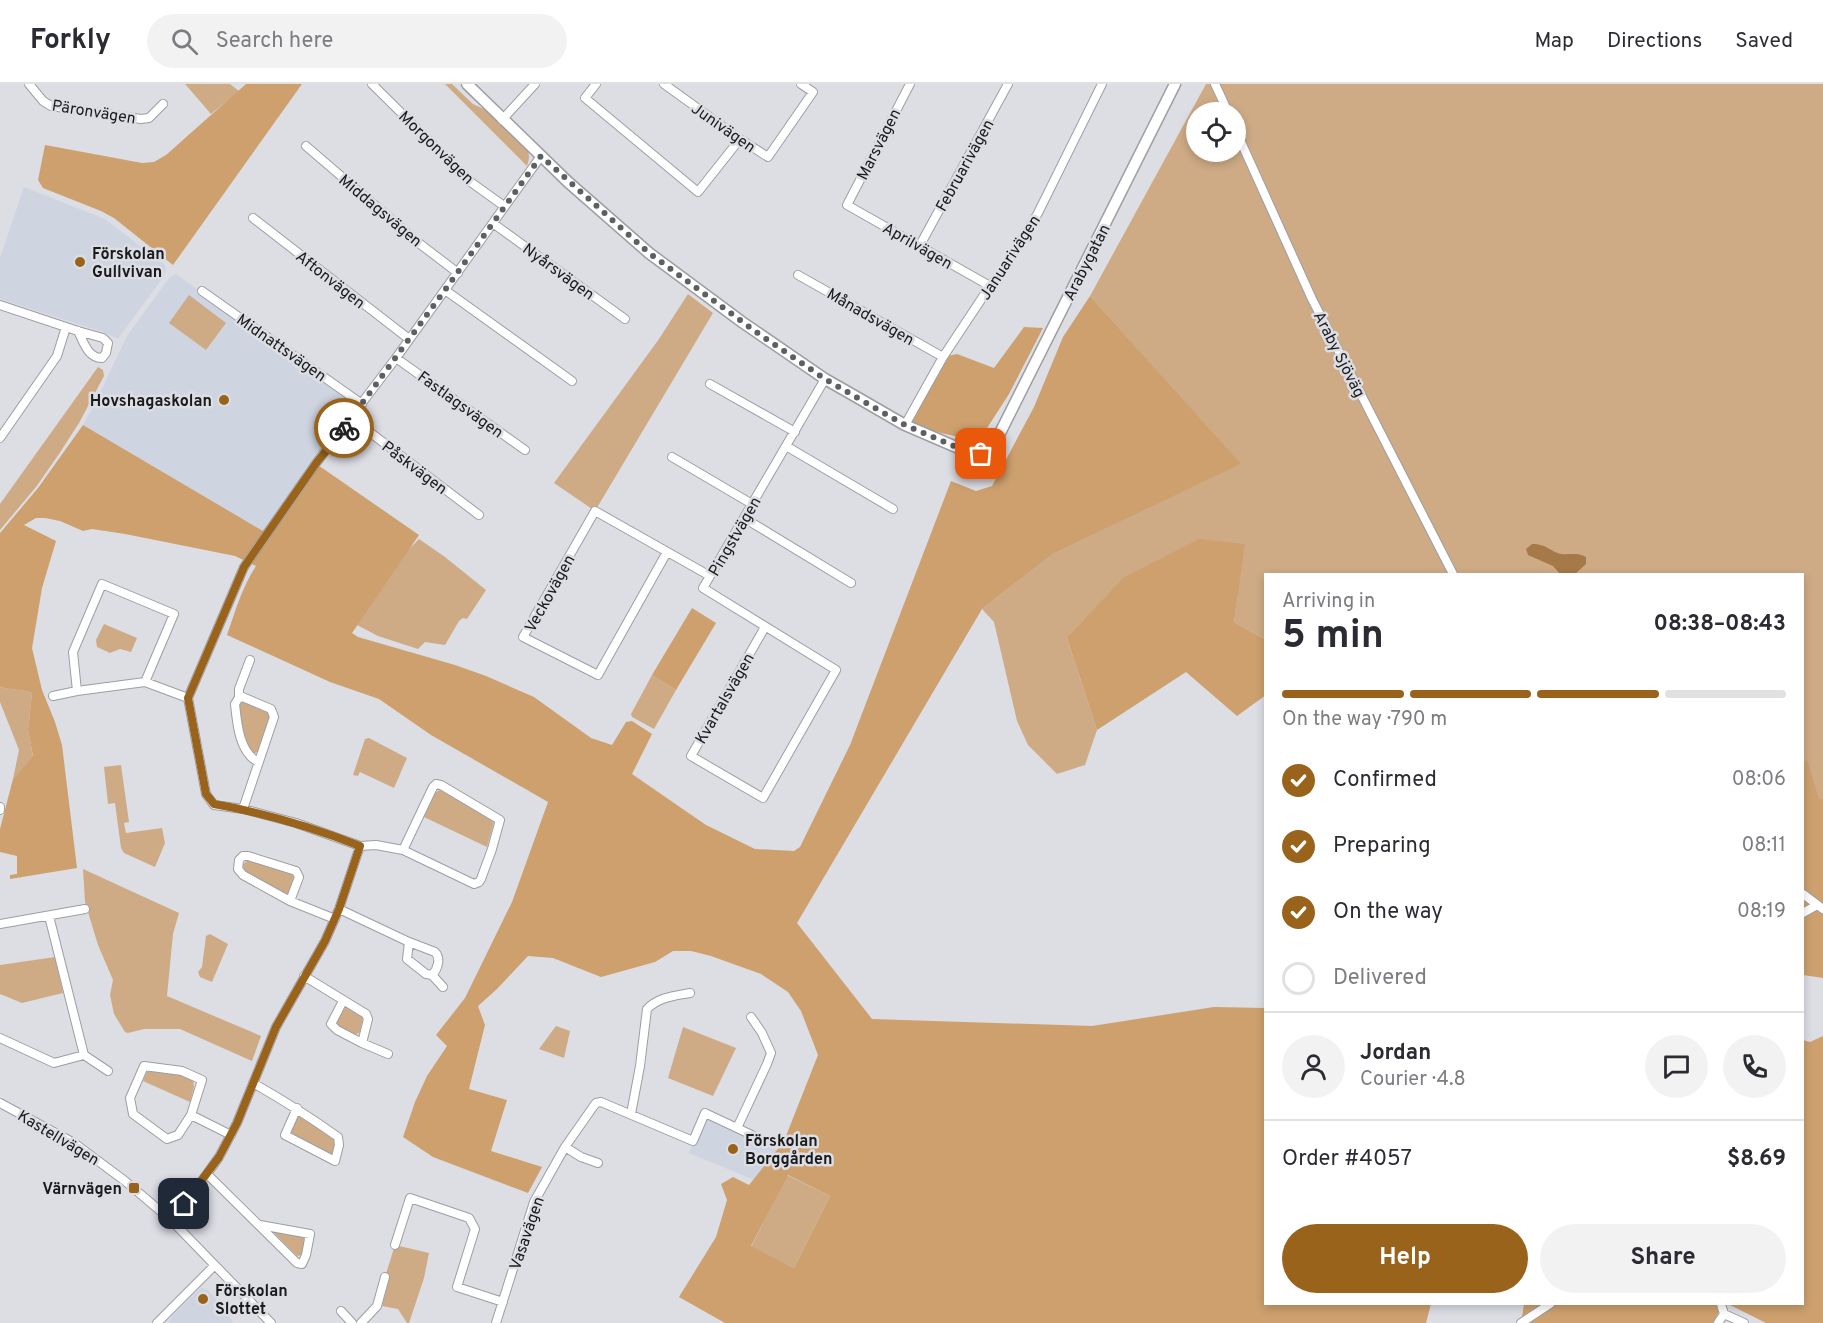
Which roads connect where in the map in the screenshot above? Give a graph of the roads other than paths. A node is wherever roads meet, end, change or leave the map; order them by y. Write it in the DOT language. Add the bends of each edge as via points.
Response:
graph roads {
  1 [pos="29,84"];
  2 [pos="372,84"];
  3 [pos="466,84"];
  4 [pos="535,84"];
  5 [pos="596,84"];
  6 [pos="664,84"];
  7 [pos="801,84"];
  8 [pos="910,84"];
  9 [pos="1008,84"];
  10 [pos="1102,84"];
  11 [pos="1175,84"];
  12 [pos="1215,84"];
  13 [pos="1223,102"];
  14 [pos="163,104"];
  15 [pos="502,120"];
  16 [pos="740,139"];
  17 [pos="306,146"];
  18 [pos="1246,153"];
  19 [pos="541,156"];
  20 [pos="847,204"];
  21 [pos="504,206"];
  22 [pos="253,218"];
  23 [pos="494,224"];
  24 [pos="919,247"];
  25 [pos="458,273"];
  26 [pos="798,274"];
  27 [pos="990,286"];
  28 [pos="445,290"];
  29 [pos="202,291"];
  30 [pos="0,305"];
  31 [pos="625,319"];
  32 [pos="66,327"];
  33 [pos="78,332"];
  34 [pos="410,339"];
  35 [pos="943,357"];
  36 [pos="396,358"];
  37 [pos="825,379"];
  38 [pos="572,381"];
  39 [pos="710,384"];
  40 [pos="362,404"];
  41 [pos="351,418"];
  42 [pos="905,425"];
  43 [pos="795,432"];
  44 [pos="0,438"];
  45 [pos="786,446"];
  46 [pos="525,450"];
  47 [pos="672,457"];
  48 [pos="752,504"];
  49 [pos="893,509"];
  50 [pos="479,515"];
  51 [pos="744,518"];
  52 [pos="667,552"];
  53 [pos="1452,573"];
  54 [pos="710,576"];
  55 [pos="851,583"];
  56 [pos="765,627"];
  57 [pos="250,660"];
  58 [pos="836,670"];
  59 [pos="145,682"];
  60 [pos="77,691"];
  61 [pos="53,696"];
  62 [pos="239,697"];
  63 [pos="188,698"];
  64 [pos="258,762"];
  65 [pos="243,809"];
  66 [pos="360,846"];
  67 [pos="403,850"];
  68 [pos="1804,895"];
  69 [pos="290,901"];
  70 [pos="1820,907"];
  71 [pos="85,909"];
  72 [pos="339,909"];
  73 [pos="1805,912"];
  74 [pos="49,916"];
  75 [pos="335,919"];
  76 [pos="0,924"];
  77 [pos="409,942"];
  78 [pos="432,975"];
  79 [pos="304,976"];
  80 [pos="443,987"];
  81 [pos="690,993"];
  82 [pos="344,1001"];
  83 [pos="751,1017"];
  84 [pos="0,1038"];
  85 [pos="362,1043"];
  86 [pos="388,1054"];
  87 [pos="84,1055"];
  88 [pos="108,1071"];
  89 [pos="253,1083"];
  90 [pos="0,1103"];
  91 [pos="297,1108"];
  92 [pos="630,1114"];
  93 [pos="191,1116"];
  94 [pos="737,1128"];
  95 [pos="231,1135"];
  96 [pos="758,1138"];
  97 [pos="565,1148"];
  98 [pos="598,1163"];
  99 [pos="207,1173"];
  100 [pos="171,1220"];
  101 [pos="260,1225"];
  102 [pos="395,1245"];
  103 [pos="214,1266"];
  104 [pos="385,1277"];
  105 [pos="503,1302"];
  106 [pos="1548,1305"];
  107 [pos="1721,1305"];
  108 [pos="342,1311"];
  109 [pos="1724,1314"];
  110 [pos="157,1323"];
  111 [pos="272,1323"];
  112 [pos="352,1323"];
  113 [pos="361,1323"];
  114 [pos="496,1323"];
  115 [pos="1521,1323"];
  116 [pos="1718,1323"];
  117 [pos="1744,1323"];
  1 -- 14 [label="street, Päronvägen" via="46,104 55,107 141,119 149,118"];
  2 -- 21 [label="street, Morgonvägen" via="472,183"];
  3 -- 15 [label="street"];
  4 -- 15 [label="street"];
  5 -- 16 [label="street" via="585,98 698,192"];
  6 -- 16 [label="street, Junivägen"];
  7 -- 16 [label="street, Junivägen" via="813,92 768,157"];
  8 -- 20 [label="street, Marsvägen"];
  9 -- 24 [label="street, Februarivägen"];
  10 -- 27 [label="street, Januarivägen" via="1038,213"];
  11 -- 42 [label="street, Arabygatan" via="993,447 981,454 970,453"];
  12 -- 13 [label="street"];
  15 -- 19 [label="street"];
  17 -- 25 [label="street, Middagsvägen"];
  18 -- 53 [label="street, Araby Sjöväg" via="1312,299"];
  19 -- 21 [label="street"];
  19 -- 37 [label="street" via="649,253"];
  20 -- 24 [label="street, Aprilvägen"];
  21 -- 23 [label="street"];
  22 -- 34 [label="street, Aftonvägen"];
  23 -- 25 [label="street"];
  23 -- 31 [label="street, Nyårsvägen"];
  24 -- 27 [label="street, Aprilvägen"];
  25 -- 28 [label="street"];
  26 -- 35 [label="street, Månadsvägen"];
  27 -- 35 [label="street, Januarivägen"];
  28 -- 34 [label="street"];
  28 -- 38 [label="street"];
  29 -- 40 [label="street, Midnattsvägen"];
  30 -- 32 [label="street"];
  32 -- 33 [label="street"];
  32 -- 44 [label="street" via="57,356"];
  34 -- 36 [label="street"];
  35 -- 42 [label="street, Januarivägen"];
  36 -- 40 [label="street"];
  36 -- 46 [label="street, Fastlagsvägen"];
  37 -- 42 [label="street"];
  37 -- 43 [label="street, Pingstvägen"];
  39 -- 43 [label="street"];
  40 -- 41 [label="street"];
  41 -- 50 [label="street, Påskvägen"];
  41 -- 63 [label="street" via="244,567"];
  43 -- 45 [label="street, Pingstvägen"];
  45 -- 48 [label="street, Pingstvägen"];
  45 -- 49 [label="street"];
  47 -- 48 [label="street"];
  48 -- 51 [label="street, Pingstvägen"];
  51 -- 54 [label="street, Pingstvägen"];
  51 -- 55 [label="street"];
  52 -- 52 [label="street, Veckovägen" via="595,511 523,637 598,675"];
  52 -- 54 [label="street"];
  54 -- 56 [label="street, Pingstvägen" via="703,588"];
  56 -- 58 [label="street, Pingstvägen"];
  56 -- 58 [label="street, Kvartalsvägen" via="691,756 763,798"];
  57 -- 62 [label="street"];
  59 -- 60 [label="street"];
  59 -- 60 [label="street" via="174,614 102,584 73,652"];
  59 -- 63 [label="street"];
  60 -- 61 [label="street"];
  62 -- 64 [label="street" via="235,707 243,746"];
  62 -- 64 [label="street" via="274,713"];
  63 -- 65 [label="street" via="206,794 214,804"];
  64 -- 65 [label="street"];
  65 -- 66 [label="street" via="315,828"];
  66 -- 67 [label="street"];
  66 -- 72 [label="street"];
  67 -- 67 [label="street" via="477,884 500,820 436,784"];
  68 -- 70 [label="street"];
  69 -- 69 [label="street" via="240,872 239,860 248,856 296,871 298,880"];
  69 -- 75 [label="street"];
  70 -- 73 [label="street"];
  71 -- 74 [label="street"];
  72 -- 75 [label="street"];
  72 -- 77 [label="street"];
  74 -- 76 [label="street"];
  74 -- 87 [label="street"];
  75 -- 79 [label="street"];
  77 -- 78 [label="street" via="407,959"];
  77 -- 78 [label="street" via="438,955"];
  78 -- 80 [label="street"];
  79 -- 82 [label="street"];
  79 -- 89 [label="street" via="276,1027"];
  81 -- 92 [label="street" via="671,996 647,1010"];
  82 -- 85 [label="street" via="366,1014"];
  82 -- 85 [label="street" via="331,1024"];
  83 -- 94 [label="street" via="771,1053"];
  84 -- 87 [label="street" via="54,1063"];
  85 -- 86 [label="street"];
  87 -- 88 [label="street"];
  89 -- 91 [label="street"];
  89 -- 95 [label="street"];
  90 -- 100 [label="street, Kastellvägen" via="74,1143"];
  91 -- 91 [label="street" via="338,1137 335,1161 285,1135"];
  92 -- 94 [label="street, Vasavägen" via="693,1141 705,1113"];
  92 -- 97 [label="street, Vasavägen" via="598,1102"];
  93 -- 93 [label="street" via="178,1135 166,1139 133,1114 130,1098 144,1066 182,1071 202,1080"];
  93 -- 95 [label="street"];
  94 -- 96 [label="street"];
  95 -- 99 [label="street"];
  97 -- 98 [label="street"];
  97 -- 105 [label="street, Vasavägen" via="534,1202"];
  99 -- 100 [label="street"];
  99 -- 101 [label="street"];
  100 -- 103 [label="street, Kastellvägen"];
  101 -- 101 [label="street" via="297,1263 302,1264 310,1234"];
  102 -- 105 [label="street" via="410,1198 469,1218 475,1229 457,1287"];
  103 -- 110 [label="street"];
  103 -- 111 [label="street, Kastellvägen"];
  104 -- 113 [label="street" via="377,1306"];
  105 -- 114 [label="street, Vasavägen"];
  106 -- 115 [label="street"];
  107 -- 109 [label="street"];
  108 -- 112 [label="street"];
  109 -- 116 [label="street"];
  109 -- 117 [label="street"];
}
